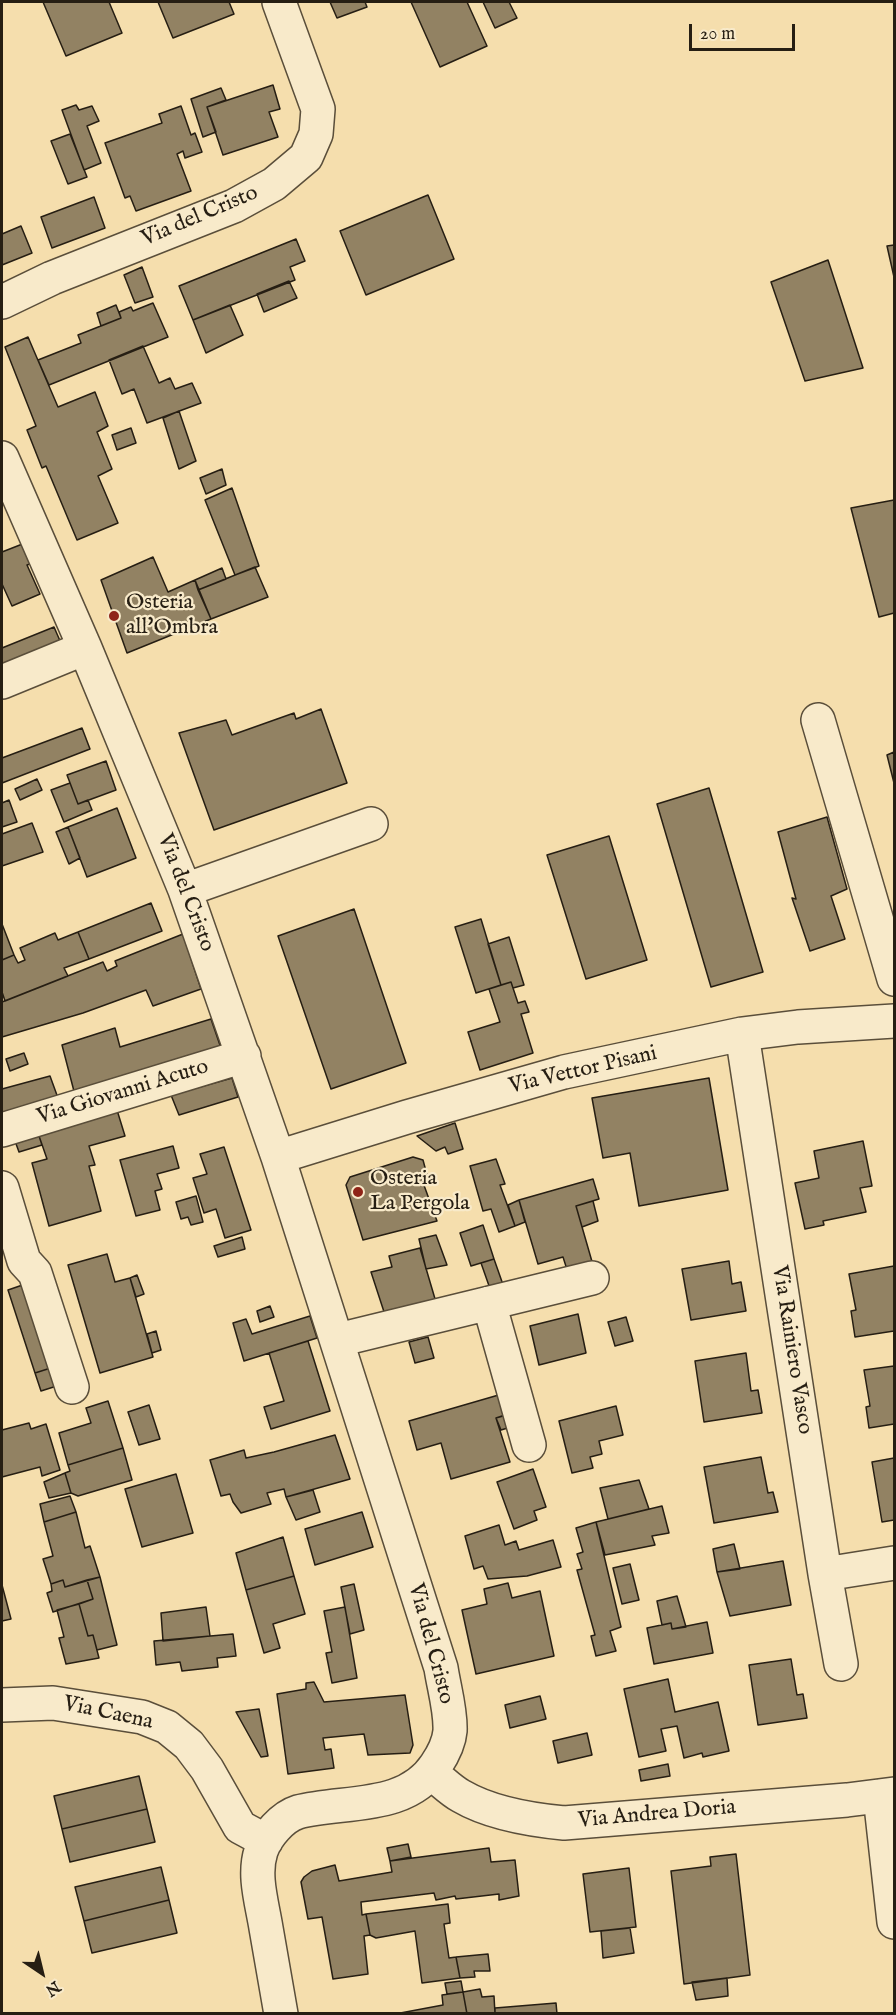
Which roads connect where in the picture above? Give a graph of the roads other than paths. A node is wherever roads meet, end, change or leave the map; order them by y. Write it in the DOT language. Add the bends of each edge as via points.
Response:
graph roads {
  1 [pos="279,2"];
  2 [pos="2,302"];
  3 [pos="2,458"];
  4 [pos="85,648"];
  5 [pos="2,682"];
  6 [pos="818,720"];
  7 [pos="371,824"];
  8 [pos="185,890"];
  9 [pos="894,979"];
  10 [pos="894,1021"];
  11 [pos="742,1035"];
  12 [pos="244,1056"];
  13 [pos="2,1130"];
  14 [pos="278,1157"];
  15 [pos="2,1188"];
  16 [pos="592,1278"];
  17 [pos="489,1303"];
  18 [pos="338,1340"];
  19 [pos="72,1387"];
  20 [pos="529,1445"];
  21 [pos="894,1563"];
  22 [pos="825,1574"];
  23 [pos="841,1664"];
  24 [pos="2,1705"];
  25 [pos="431,1773"];
  26 [pos="887,1795"];
  27 [pos="266,1841"];
  28 [pos="894,1922"];
  29 [pos="281,2013"];
  1 -- 2 [label="street, Via del Cristo" via="318,109 316,134 306,157 274,184 234,206 52,278"];
  3 -- 4 [label="street, Via del Cristo"];
  4 -- 5 [label="street"];
  4 -- 8 [label="street, Via del Cristo"];
  6 -- 9 [label="street"];
  7 -- 8 [label="street"];
  8 -- 12 [label="street, Via del Cristo"];
  10 -- 11 [label="street, Via Vettor Pisani"];
  11 -- 14 [label="street, Via Vettor Pisani" via="564,1072"];
  11 -- 22 [label="street, Via Rainiero Vasco"];
  12 -- 13 [label="street, Via Giovanni Acuto"];
  12 -- 14 [label="street, Via del Cristo"];
  14 -- 18 [label="street, Via del Cristo"];
  15 -- 19 [label="street" via="24,1261 35,1273"];
  16 -- 17 [label="street"];
  17 -- 18 [label="street"];
  17 -- 20 [label="street"];
  18 -- 25 [label="street, Via del Cristo" via="441,1668 450,1732"];
  21 -- 22 [label="street"];
  22 -- 23 [label="street, Via Rainiero Vasco"];
  24 -- 27 [label="street, Via Caena" via="53,1703 142,1717 167,1727 189,1745 240,1827"];
  25 -- 26 [label="street, Via Andrea Doria" via="472,1801 535,1821 564,1823"];
  25 -- 27 [label="street, Via del Cristo" via="392,1798 296,1813 280,1822"];
  26 -- 28 [label="street"];
  27 -- 29 [label="street, Via del Cristo" via="258,1876"];
}
